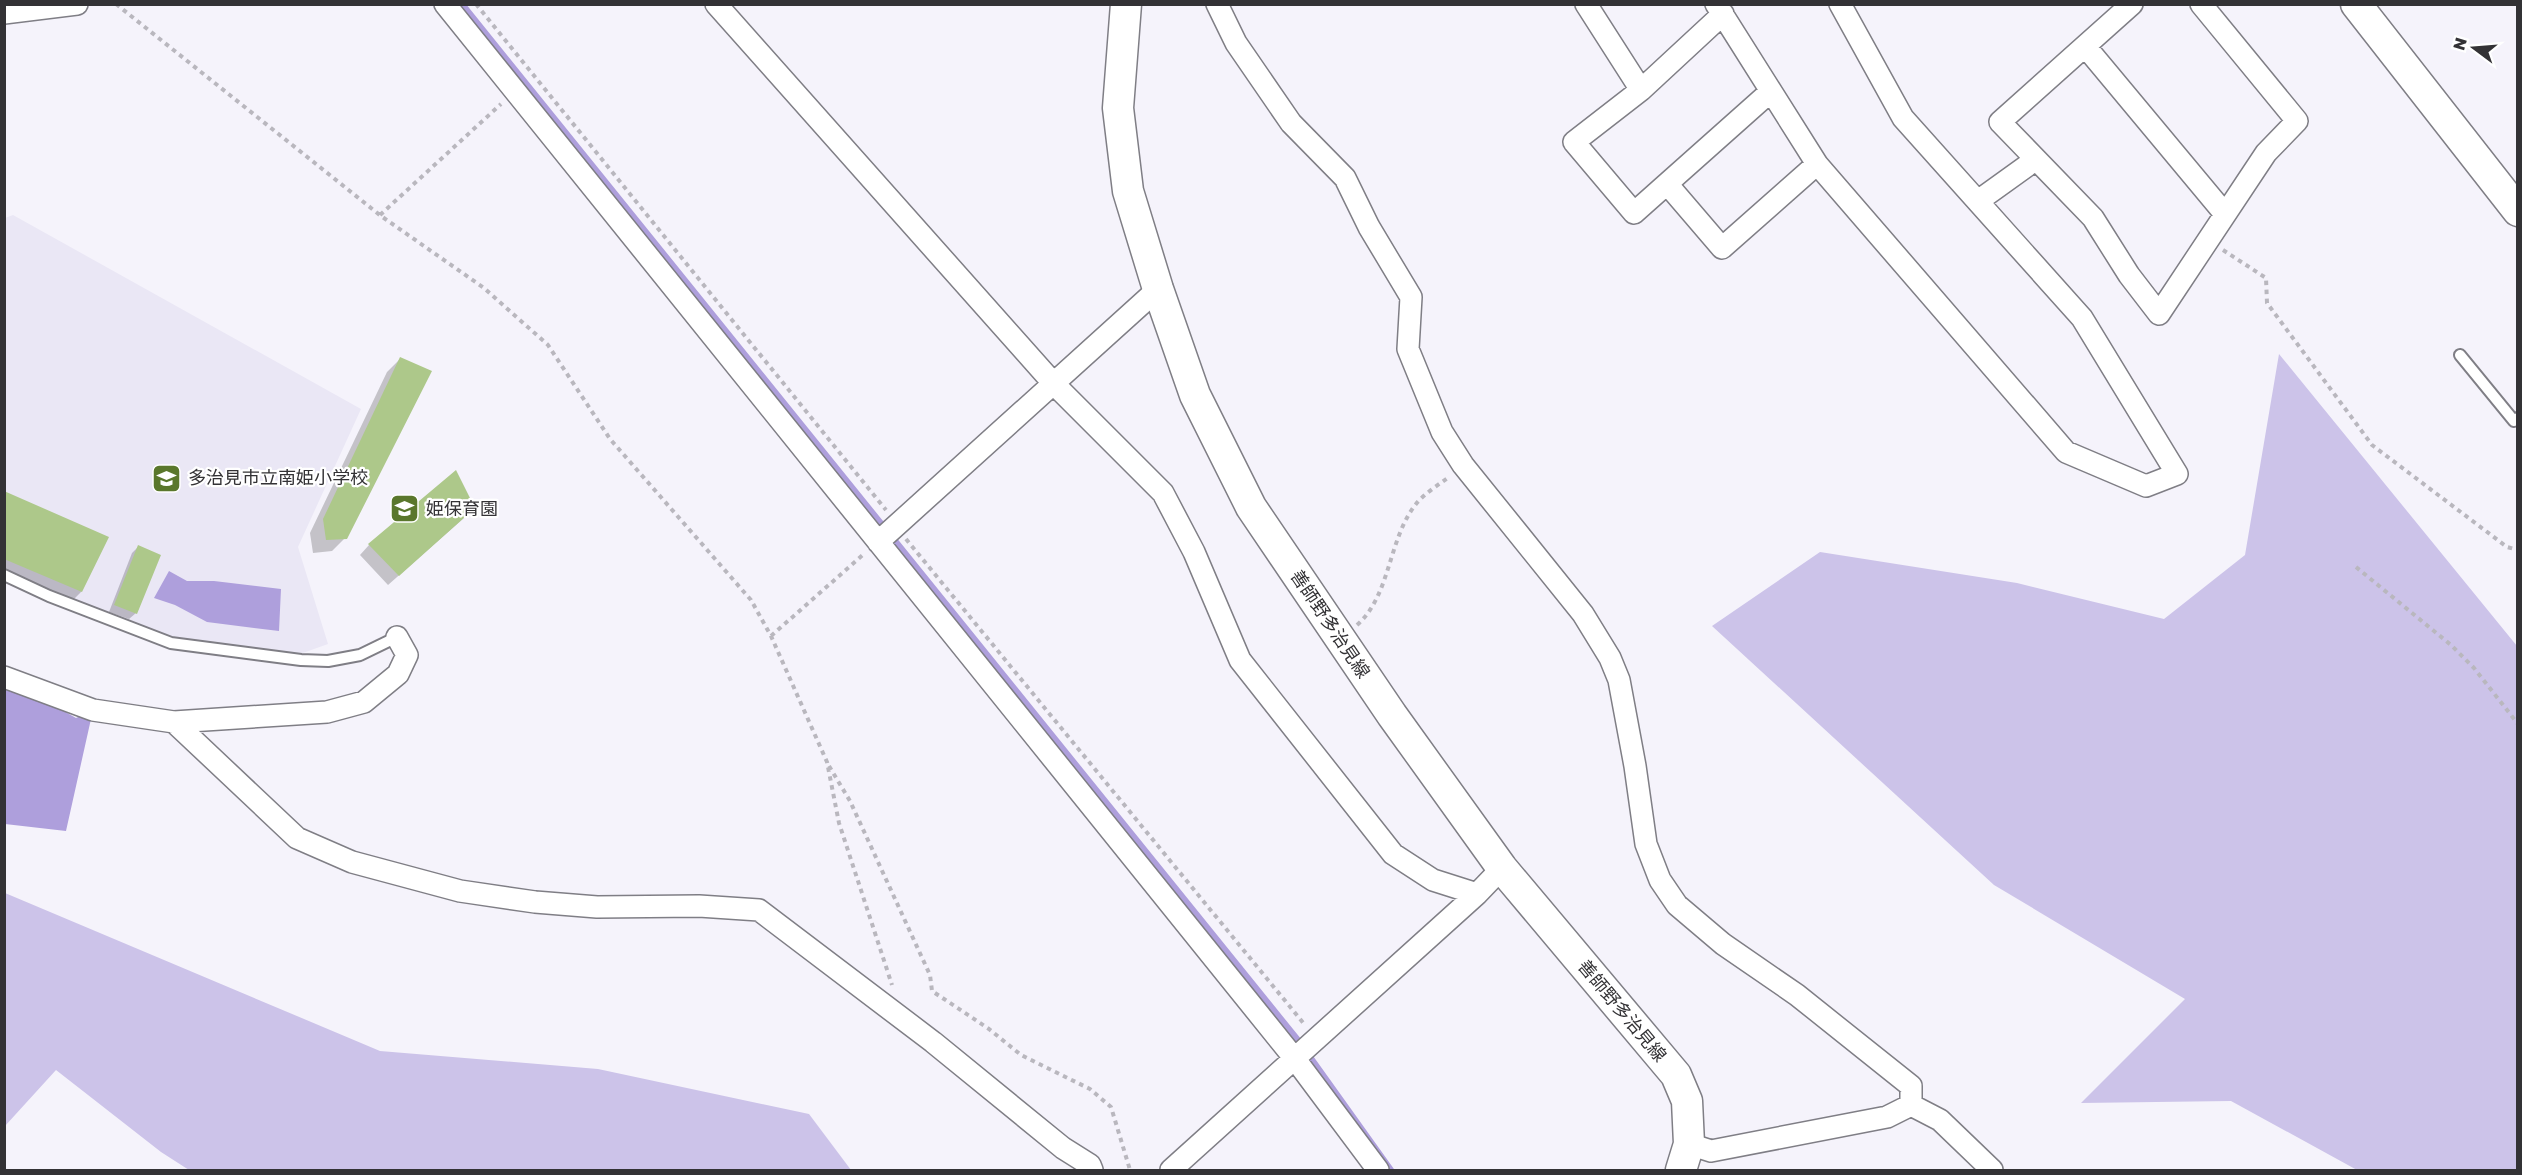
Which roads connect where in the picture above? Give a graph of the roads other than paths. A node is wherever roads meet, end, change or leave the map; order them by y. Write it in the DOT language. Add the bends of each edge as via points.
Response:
graph roads {
  1 [pos="77,4"];
  2 [pos="445,4"];
  3 [pos="716,4"];
  4 [pos="1126,4"];
  5 [pos="1217,4"];
  6 [pos="1586,4"];
  7 [pos="1840,4"];
  8 [pos="2132,4"];
  9 [pos="2201,4"];
  10 [pos="2356,4"];
  11 [pos="1719,9"];
  12 [pos="4,13"];
  13 [pos="2085,46"];
  14 [pos="1641,90"];
  15 [pos="1770,92"];
  16 [pos="2035,160"];
  17 [pos="1817,164"];
  18 [pos="1668,185"];
  19 [pos="1978,201"];
  20 [pos="2517,212"];
  21 [pos="2225,214"];
  22 [pos="1158,289"];
  23 [pos="2460,355"];
  24 [pos="1054,384"];
  25 [pos="2516,422"];
  26 [pos="878,542"];
  27 [pos="4,575"];
  28 [pos="397,637"];
  29 [pos="4,677"];
  30 [pos="174,722"];
  31 [pos="1502,868"];
  32 [pos="1477,894"];
  33 [pos="1296,1058"];
  34 [pos="1911,1105"];
  35 [pos="1685,1157"];
  36 [pos="1092,1170"];
  37 [pos="1171,1170"];
  38 [pos="1378,1170"];
  39 [pos="1992,1170"];
  1 -- 12 [label="street"];
  2 -- 26 [label="street"];
  3 -- 24 [label="street"];
  4 -- 22 [label="main road, 善師野多治見線" via="1118,108 1128,191"];
  5 -- 34 [label="street" via="1236,43 1291,123 1345,178 1411,297 1408,349 1442,432 1463,465 1583,614 1610,658 1619,680 1646,844 1660,880 1677,905 1723,944 1797,995 1911,1086"];
  6 -- 14 [label="street"];
  7 -- 19 [label="street" via="1903,118"];
  8 -- 13 [label="street"];
  9 -- 21 [label="street" via="2297,121 2266,153"];
  10 -- 20 [label="main road"];
  11 -- 14 [label="street"];
  11 -- 15 [label="street"];
  13 -- 16 [label="street" via="2000,122"];
  13 -- 21 [label="street"];
  14 -- 18 [label="street" via="1574,142 1634,213"];
  15 -- 17 [label="street"];
  15 -- 18 [label="street"];
  16 -- 19 [label="street"];
  16 -- 21 [label="street" via="2093,218 2159,314"];
  17 -- 18 [label="street" via="1722,248"];
  17 -- 19 [label="street" via="2066,452 2146,486 2176,474 2082,318"];
  22 -- 24 [label="street"];
  22 -- 31 [label="main road, 善師野多治見線" via="1196,396 1251,507"];
  23 -- 25 [label="lane"];
  24 -- 26 [label="street"];
  24 -- 32 [label="street" via="1163,493 1194,552 1240,660 1393,854 1433,880"];
  26 -- 33 [label="street"];
  27 -- 28 [label="lane" via="171,643 328,662 360,655"];
  28 -- 30 [label="street" via="407,655 398,674 364,702 327,712"];
  29 -- 30 [label="street" via="93,710"];
  30 -- 36 [label="street" via="297,838 352,862 460,891 535,902 759,910 942,1049"];
  31 -- 32 [label="street"];
  31 -- 35 [label="main road, 善師野多治見線" via="1676,1075 1687,1101"];
  32 -- 33 [label="street"];
  33 -- 37 [label="street"];
  33 -- 38 [label="street"];
  34 -- 35 [label="street" via="1887,1118"];
  34 -- 39 [label="street" via="1940,1120"];
}
